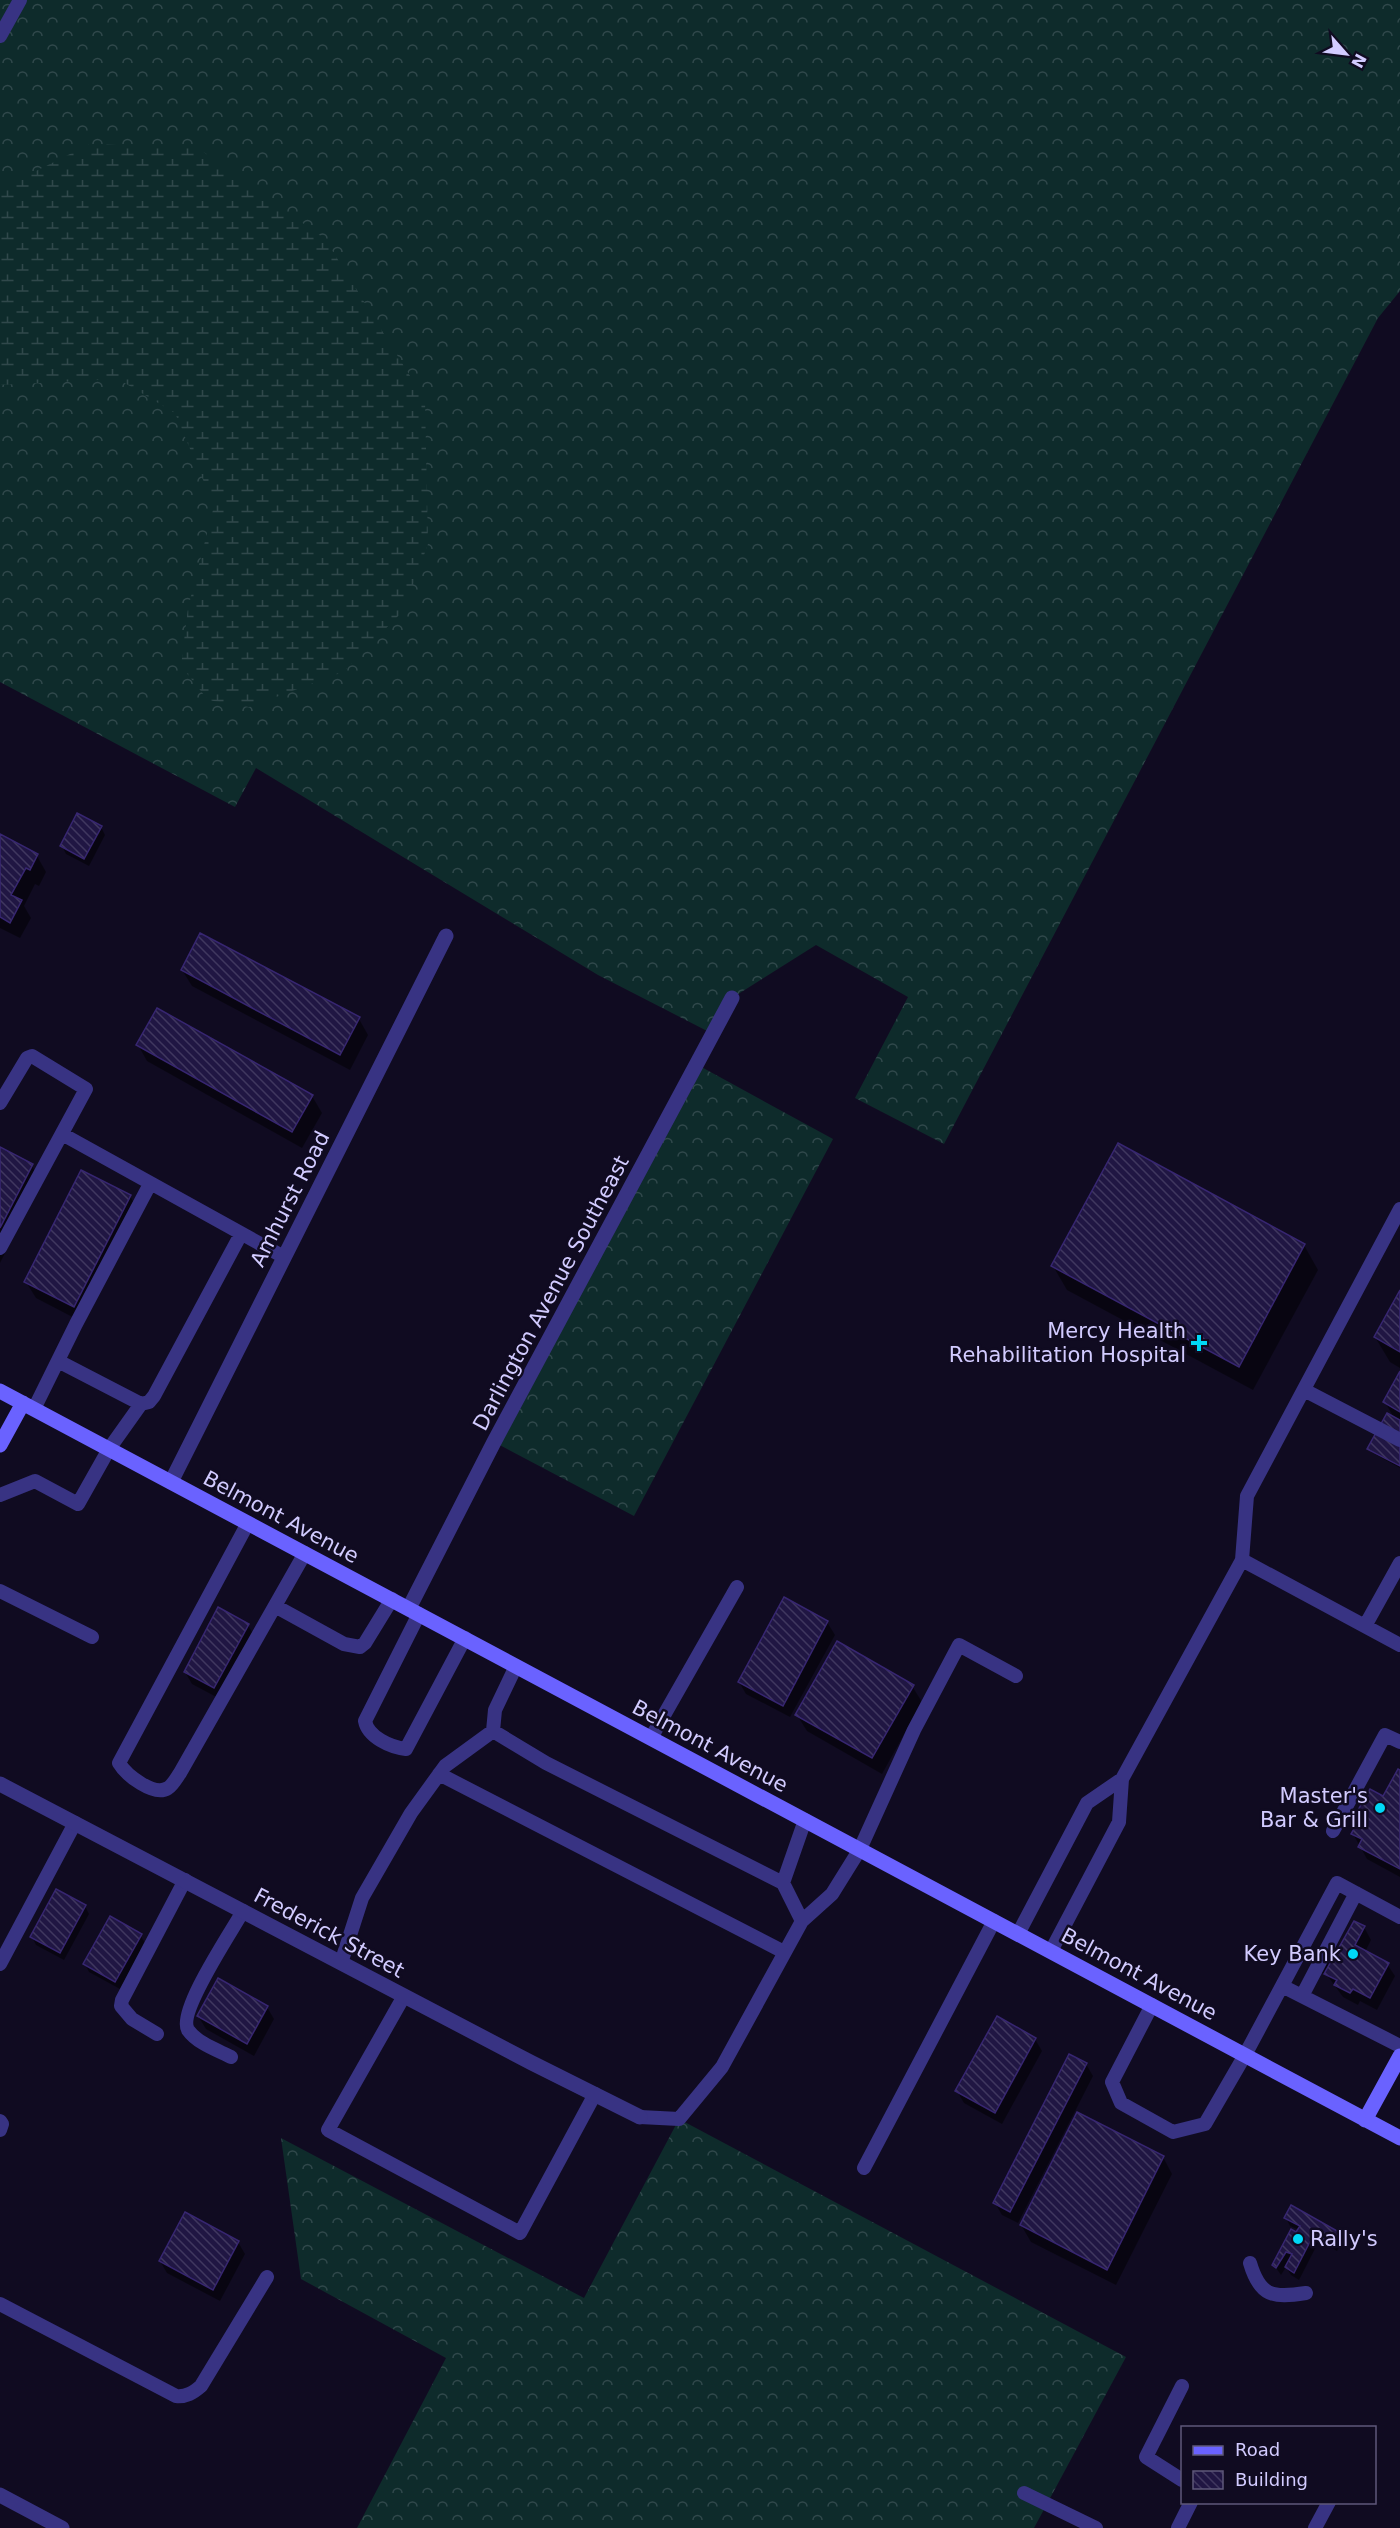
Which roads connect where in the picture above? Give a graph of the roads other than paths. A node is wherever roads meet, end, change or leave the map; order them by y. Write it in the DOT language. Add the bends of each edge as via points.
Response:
graph roads {
  1 [pos="20,0"];
  2 [pos="0,36"];
  3 [pos="446,936"];
  4 [pos="732,998"];
  5 [pos="0,1103"];
  6 [pos="62,1134"];
  7 [pos="150,1184"];
  8 [pos="1400,1209"];
  9 [pos="241,1234"];
  10 [pos="0,1248"];
  11 [pos="284,1257"];
  12 [pos="58,1361"];
  13 [pos="1304,1390"];
  14 [pos="0,1391"];
  15 [pos="141,1404"];
  16 [pos="29,1406"];
  17 [pos="1400,1440"];
  18 [pos="0,1445"];
  19 [pos="109,1449"];
  20 [pos="171,1482"];
  21 [pos="0,1495"];
  22 [pos="248,1523"];
  23 [pos="305,1553"];
  24 [pos="1242,1560"];
  25 [pos="1400,1563"];
  26 [pos="737,1587"];
  27 [pos="1,1595"];
  28 [pos="392,1599"];
  29 [pos="274,1606"];
  30 [pos="414,1611"];
  31 [pos="1365,1626"];
  32 [pos="92,1637"];
  33 [pos="465,1638"];
  34 [pos="1400,1645"];
  35 [pos="516,1666"];
  36 [pos="1016,1676"];
  37 [pos="493,1731"];
  38 [pos="651,1738"];
  39 [pos="1400,1743"];
  40 [pos="439,1774"];
  41 [pos="1122,1779"];
  42 [pos="0,1784"];
  43 [pos="805,1820"];
  44 [pos="75,1823"];
  45 [pos="1333,1831"];
  46 [pos="860,1849"];
  47 [pos="185,1880"];
  48 [pos="783,1883"];
  49 [pos="1356,1893"];
  50 [pos="243,1911"];
  51 [pos="1400,1917"];
  52 [pos="802,1921"];
  53 [pos="994,1921"];
  54 [pos="1018,1934"];
  55 [pos="1051,1951"];
  56 [pos="784,1952"];
  57 [pos="341,1963"];
  58 [pos="0,1964"];
  59 [pos="1282,1986"];
  60 [pos="404,1996"];
  61 [pos="1302,1996"];
  62 [pos="1152,2005"];
  63 [pos="157,2034"];
  64 [pos="1400,2046"];
  65 [pos="1245,2055"];
  66 [pos="1400,2056"];
  67 [pos="231,2057"];
  68 [pos="595,2094"];
  69 [pos="640,2117"];
  70 [pos="1365,2120"];
  71 [pos="0,2121"];
  72 [pos="0,2130"];
  73 [pos="1400,2138"];
  74 [pos="864,2168"];
  75 [pos="1250,2263"];
  76 [pos="267,2277"];
  77 [pos="1306,2294"];
  78 [pos="0,2304"];
  79 [pos="1182,2386"];
  80 [pos="1181,2479"];
  81 [pos="1024,2493"];
  82 [pos="0,2494"];
  83 [pos="1190,2504"];
  84 [pos="1328,2504"];
  85 [pos="62,2528"];
  86 [pos="1096,2528"];
  87 [pos="1179,2528"];
  88 [pos="1315,2528"];
  1 -- 2 [label="lane"];
  3 -- 11 [label="street, Amhurst Road"];
  4 -- 30 [label="street, Darlington Avenue Southeast" via="498,1436"];
  5 -- 6 [label="lane" via="27,1058 32,1056 86,1089"];
  6 -- 7 [label="lane"];
  6 -- 10 [label="lane"];
  7 -- 9 [label="lane"];
  7 -- 12 [label="lane"];
  8 -- 13 [label="lane"];
  9 -- 11 [label="lane"];
  9 -- 15 [label="lane" via="154,1396"];
  11 -- 20 [label="street, Amhurst Road"];
  12 -- 15 [label="lane"];
  12 -- 16 [label="lane"];
  13 -- 17 [label="lane"];
  13 -- 24 [label="lane" via="1247,1496"];
  14 -- 16 [label="main road, Belmont Avenue"];
  15 -- 19 [label="lane"];
  16 -- 18 [label="main road"];
  16 -- 19 [label="main road, Belmont Avenue"];
  19 -- 20 [label="main road, Belmont Avenue"];
  19 -- 21 [label="lane" via="78,1504 35,1481"];
  20 -- 22 [label="main road, Belmont Avenue"];
  22 -- 23 [label="main road, Belmont Avenue"];
  22 -- 29 [label="lane" via="128,1744 120,1763 125,1774 159,1791 168,1788"];
  23 -- 28 [label="main road, Belmont Avenue"];
  23 -- 29 [label="lane"];
  24 -- 31 [label="lane"];
  24 -- 41 [label="lane"];
  25 -- 31 [label="lane"];
  26 -- 38 [label="lane"];
  27 -- 32 [label="lane"];
  28 -- 29 [label="lane" via="360,1647 344,1644"];
  28 -- 30 [label="main road, Belmont Avenue"];
  30 -- 33 [label="main road, Belmont Avenue"];
  30 -- 33 [label="lane" via="365,1721 375,1737 406,1749"];
  31 -- 34 [label="lane"];
  33 -- 35 [label="main road, Belmont Avenue"];
  35 -- 37 [label="lane" via="495,1710"];
  35 -- 38 [label="main road, Belmont Avenue"];
  36 -- 46 [label="lane" via="959,1645 914,1730"];
  37 -- 40 [label="lane"];
  37 -- 48 [label="lane" via="546,1763"];
  38 -- 43 [label="main road, Belmont Avenue"];
  39 -- 45 [label="lane" via="1385,1735"];
  40 -- 56 [label="lane"];
  40 -- 57 [label="lane" via="411,1813 362,1898"];
  41 -- 54 [label="lane" via="1087,1803"];
  41 -- 55 [label="lane" via="1119,1822"];
  42 -- 44 [label="street, Frederick Street"];
  43 -- 46 [label="main road, Belmont Avenue"];
  43 -- 48 [label="lane"];
  44 -- 47 [label="street, Frederick Street"];
  44 -- 58 [label="lane"];
  46 -- 52 [label="lane" via="832,1894"];
  46 -- 53 [label="main road, Belmont Avenue"];
  47 -- 50 [label="street, Frederick Street"];
  47 -- 63 [label="lane" via="122,2000 132,2019"];
  48 -- 52 [label="lane"];
  49 -- 51 [label="lane"];
  49 -- 59 [label="lane" via="1337,1882"];
  49 -- 61 [label="lane"];
  50 -- 57 [label="street, Frederick Street"];
  50 -- 67 [label="lane" via="195,1994 186,2020 190,2032 202,2042"];
  52 -- 56 [label="lane"];
  53 -- 54 [label="main road, Belmont Avenue"];
  53 -- 74 [label="lane"];
  54 -- 55 [label="main road, Belmont Avenue"];
  55 -- 62 [label="main road, Belmont Avenue"];
  56 -- 69 [label="lane" via="722,2067 679,2119"];
  57 -- 60 [label="street, Frederick Street"];
  59 -- 61 [label="lane"];
  59 -- 65 [label="lane"];
  60 -- 68 [label="street, Frederick Street"];
  60 -- 68 [label="lane" via="328,2130 520,2232"];
  61 -- 64 [label="lane"];
  62 -- 65 [label="main road, Belmont Avenue"];
  62 -- 65 [label="lane" via="1112,2082 1121,2103 1173,2132 1205,2124"];
  65 -- 70 [label="main road, Belmont Avenue"];
  66 -- 70 [label="main road"];
  68 -- 69 [label="street, Frederick Street"];
  70 -- 73 [label="main road, Belmont Avenue"];
  71 -- 72 [label="lane"];
  75 -- 77 [label="lane" via="1255,2281 1262,2289 1285,2296"];
  76 -- 78 [label="lane" via="201,2386 182,2397"];
  79 -- 80 [label="lane" via="1146,2457"];
  81 -- 86 [label="lane"];
  82 -- 85 [label="street"];
  83 -- 87 [label="lane"];
  84 -- 88 [label="lane"];
}
